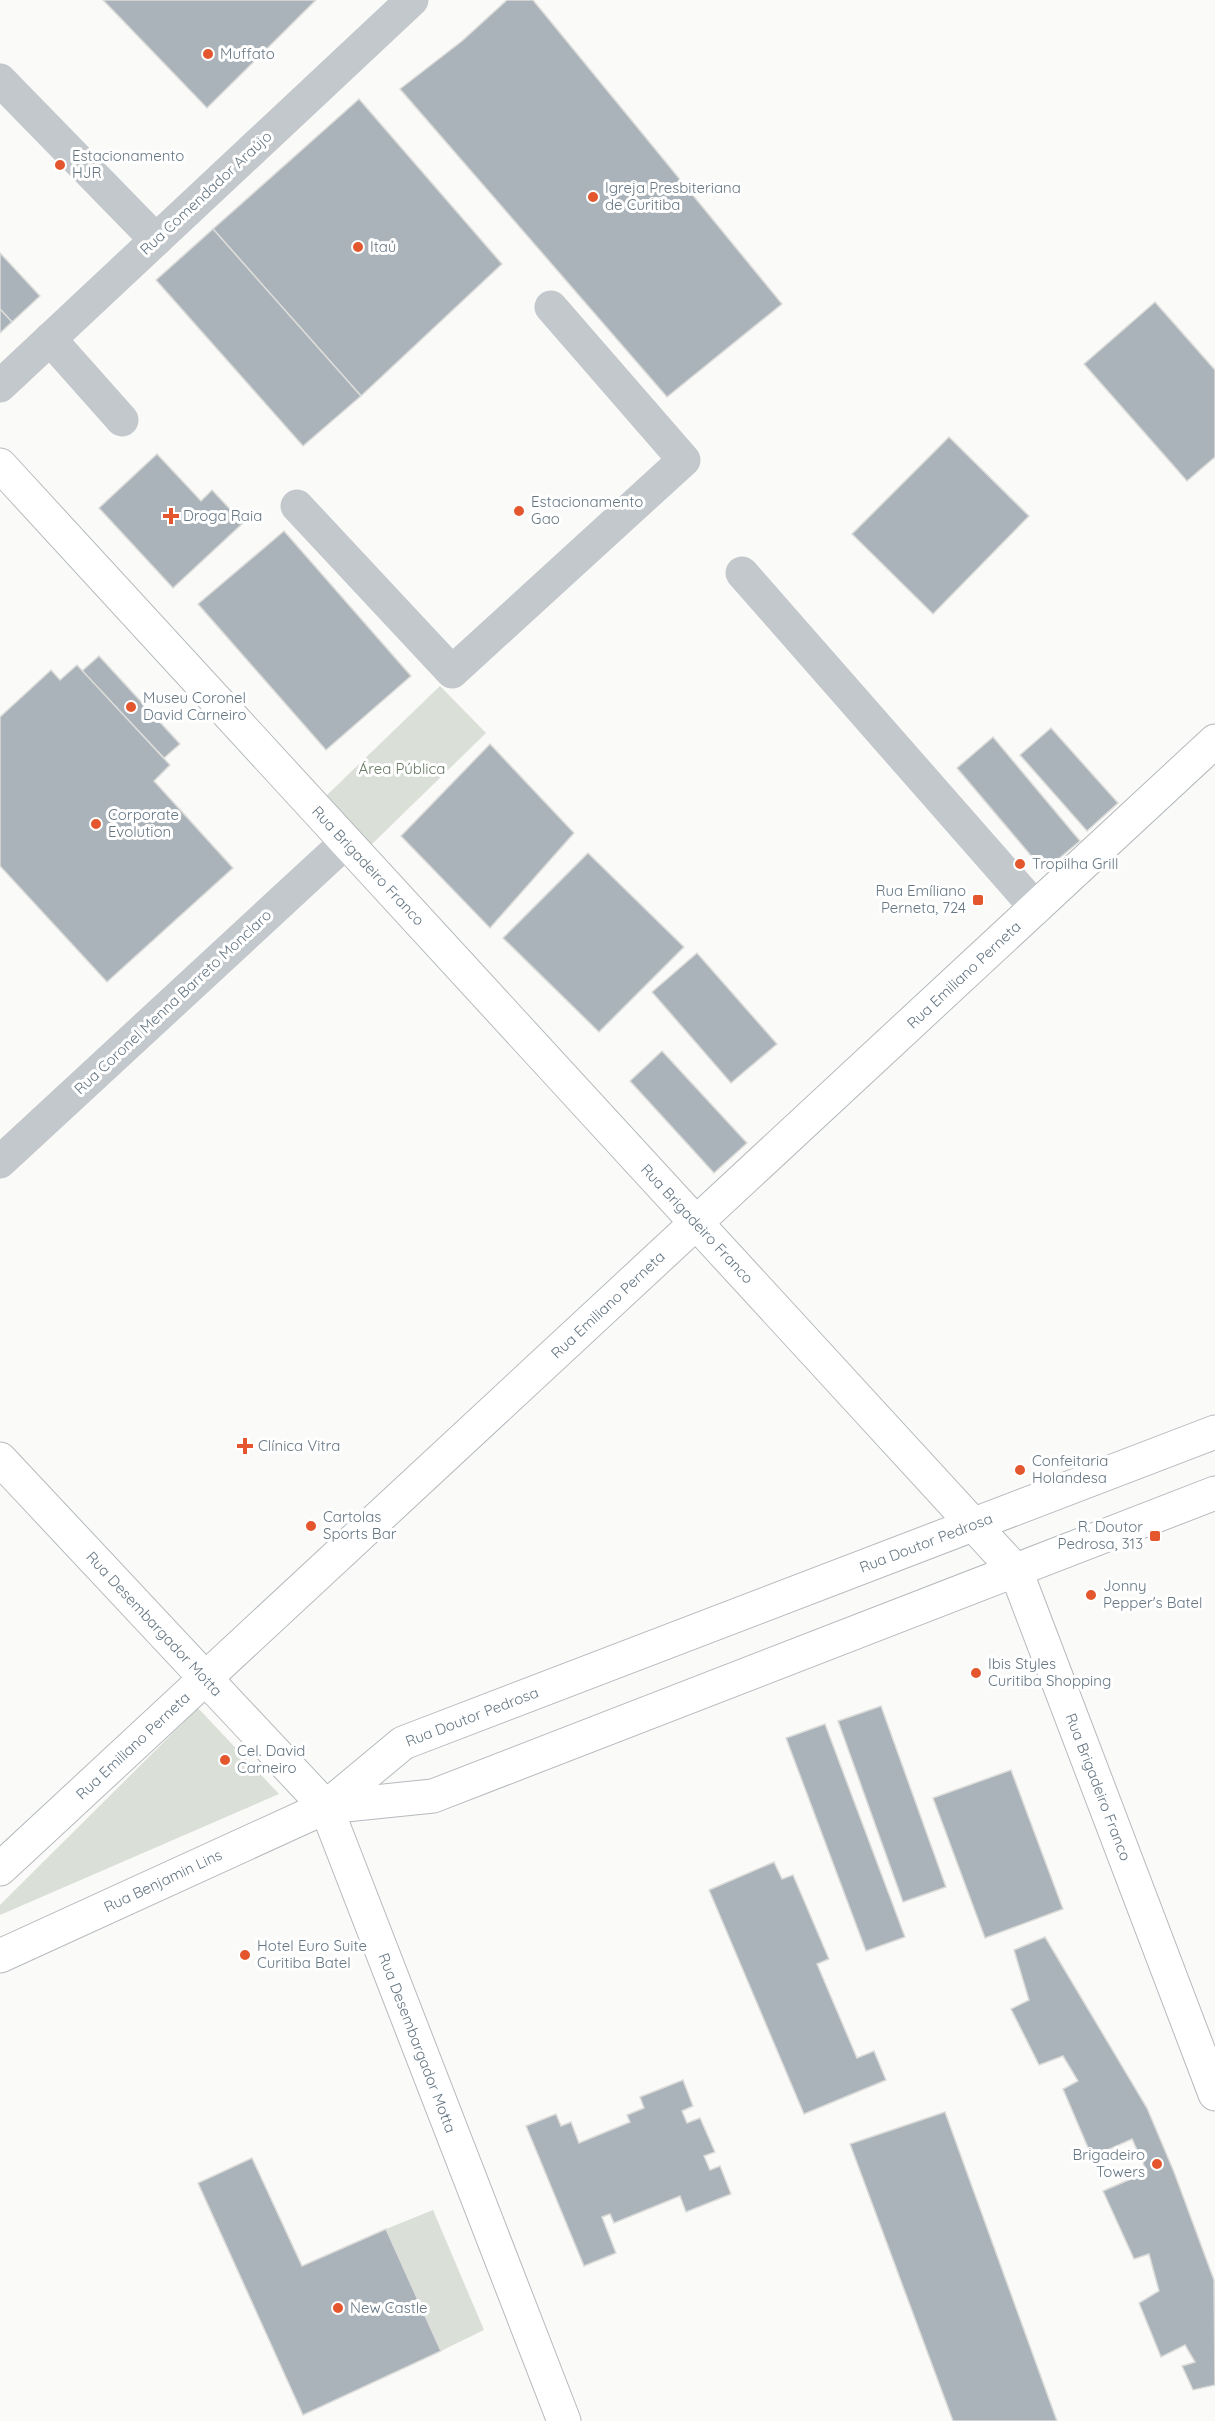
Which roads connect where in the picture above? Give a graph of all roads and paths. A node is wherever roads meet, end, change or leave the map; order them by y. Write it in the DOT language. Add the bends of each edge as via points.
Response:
graph roads {
  1 [pos="412,0"];
  2 [pos="0,80"];
  3 [pos="156,240"];
  4 [pos="551,307"];
  5 [pos="50,339"];
  6 [pos="0,386"];
  7 [pos="122,420"];
  8 [pos="0,465"];
  9 [pos="297,506"];
  10 [pos="742,573"];
  11 [pos="1215,741"];
  12 [pos="346,843"];
  13 [pos="1036,908"];
  14 [pos="0,1162"];
  15 [pos="696,1223"];
  16 [pos="1215,1432"];
  17 [pos="0,1459"];
  18 [pos="1215,1493"];
  19 [pos="974,1525"];
  20 [pos="1016,1570"];
  21 [pos="205,1678"];
  22 [pos="326,1807"];
  23 [pos="0,1869"];
  24 [pos="0,1956"];
  25 [pos="1215,2094"];
  26 [pos="564,2421"];
  1 -- 3 [label="street, Rua Comendador Araújo"];
  2 -- 3 [label="street"];
  3 -- 5 [label="street, Rua Comendador Araújo"];
  4 -- 9 [label="street" via="684,460 452,672"];
  5 -- 6 [label="street, Rua Comendador Araújo"];
  5 -- 7 [label="street"];
  8 -- 12 [label="main road, Rua Brigadeiro Franco"];
  10 -- 13 [label="street"];
  11 -- 13 [label="main road, Rua Emiliano Perneta"];
  12 -- 14 [label="street, Rua Coronel Menna Barreto Monclaro"];
  12 -- 15 [label="main road, Rua Brigadeiro Franco"];
  13 -- 15 [label="main road, Rua Emiliano Perneta"];
  15 -- 19 [label="main road, Rua Brigadeiro Franco"];
  15 -- 21 [label="main road, Rua Emiliano Perneta"];
  16 -- 19 [label="main road, Rua Doutor Pedrosa"];
  17 -- 21 [label="main road, Rua Desembargador Motta"];
  18 -- 20 [label="main road"];
  19 -- 20 [label="main road, Rua Brigadeiro Franco"];
  19 -- 22 [label="main road, Rua Doutor Pedrosa" via="403,1743"];
  20 -- 22 [label="main road" via="433,1796"];
  20 -- 25 [label="main road, Rua Brigadeiro Franco"];
  21 -- 22 [label="main road, Rua Desembargador Motta"];
  21 -- 23 [label="main road, Rua Emiliano Perneta"];
  22 -- 24 [label="main road, Rua Benjamin Lins"];
  22 -- 26 [label="main road, Rua Desembargador Motta"];
}
